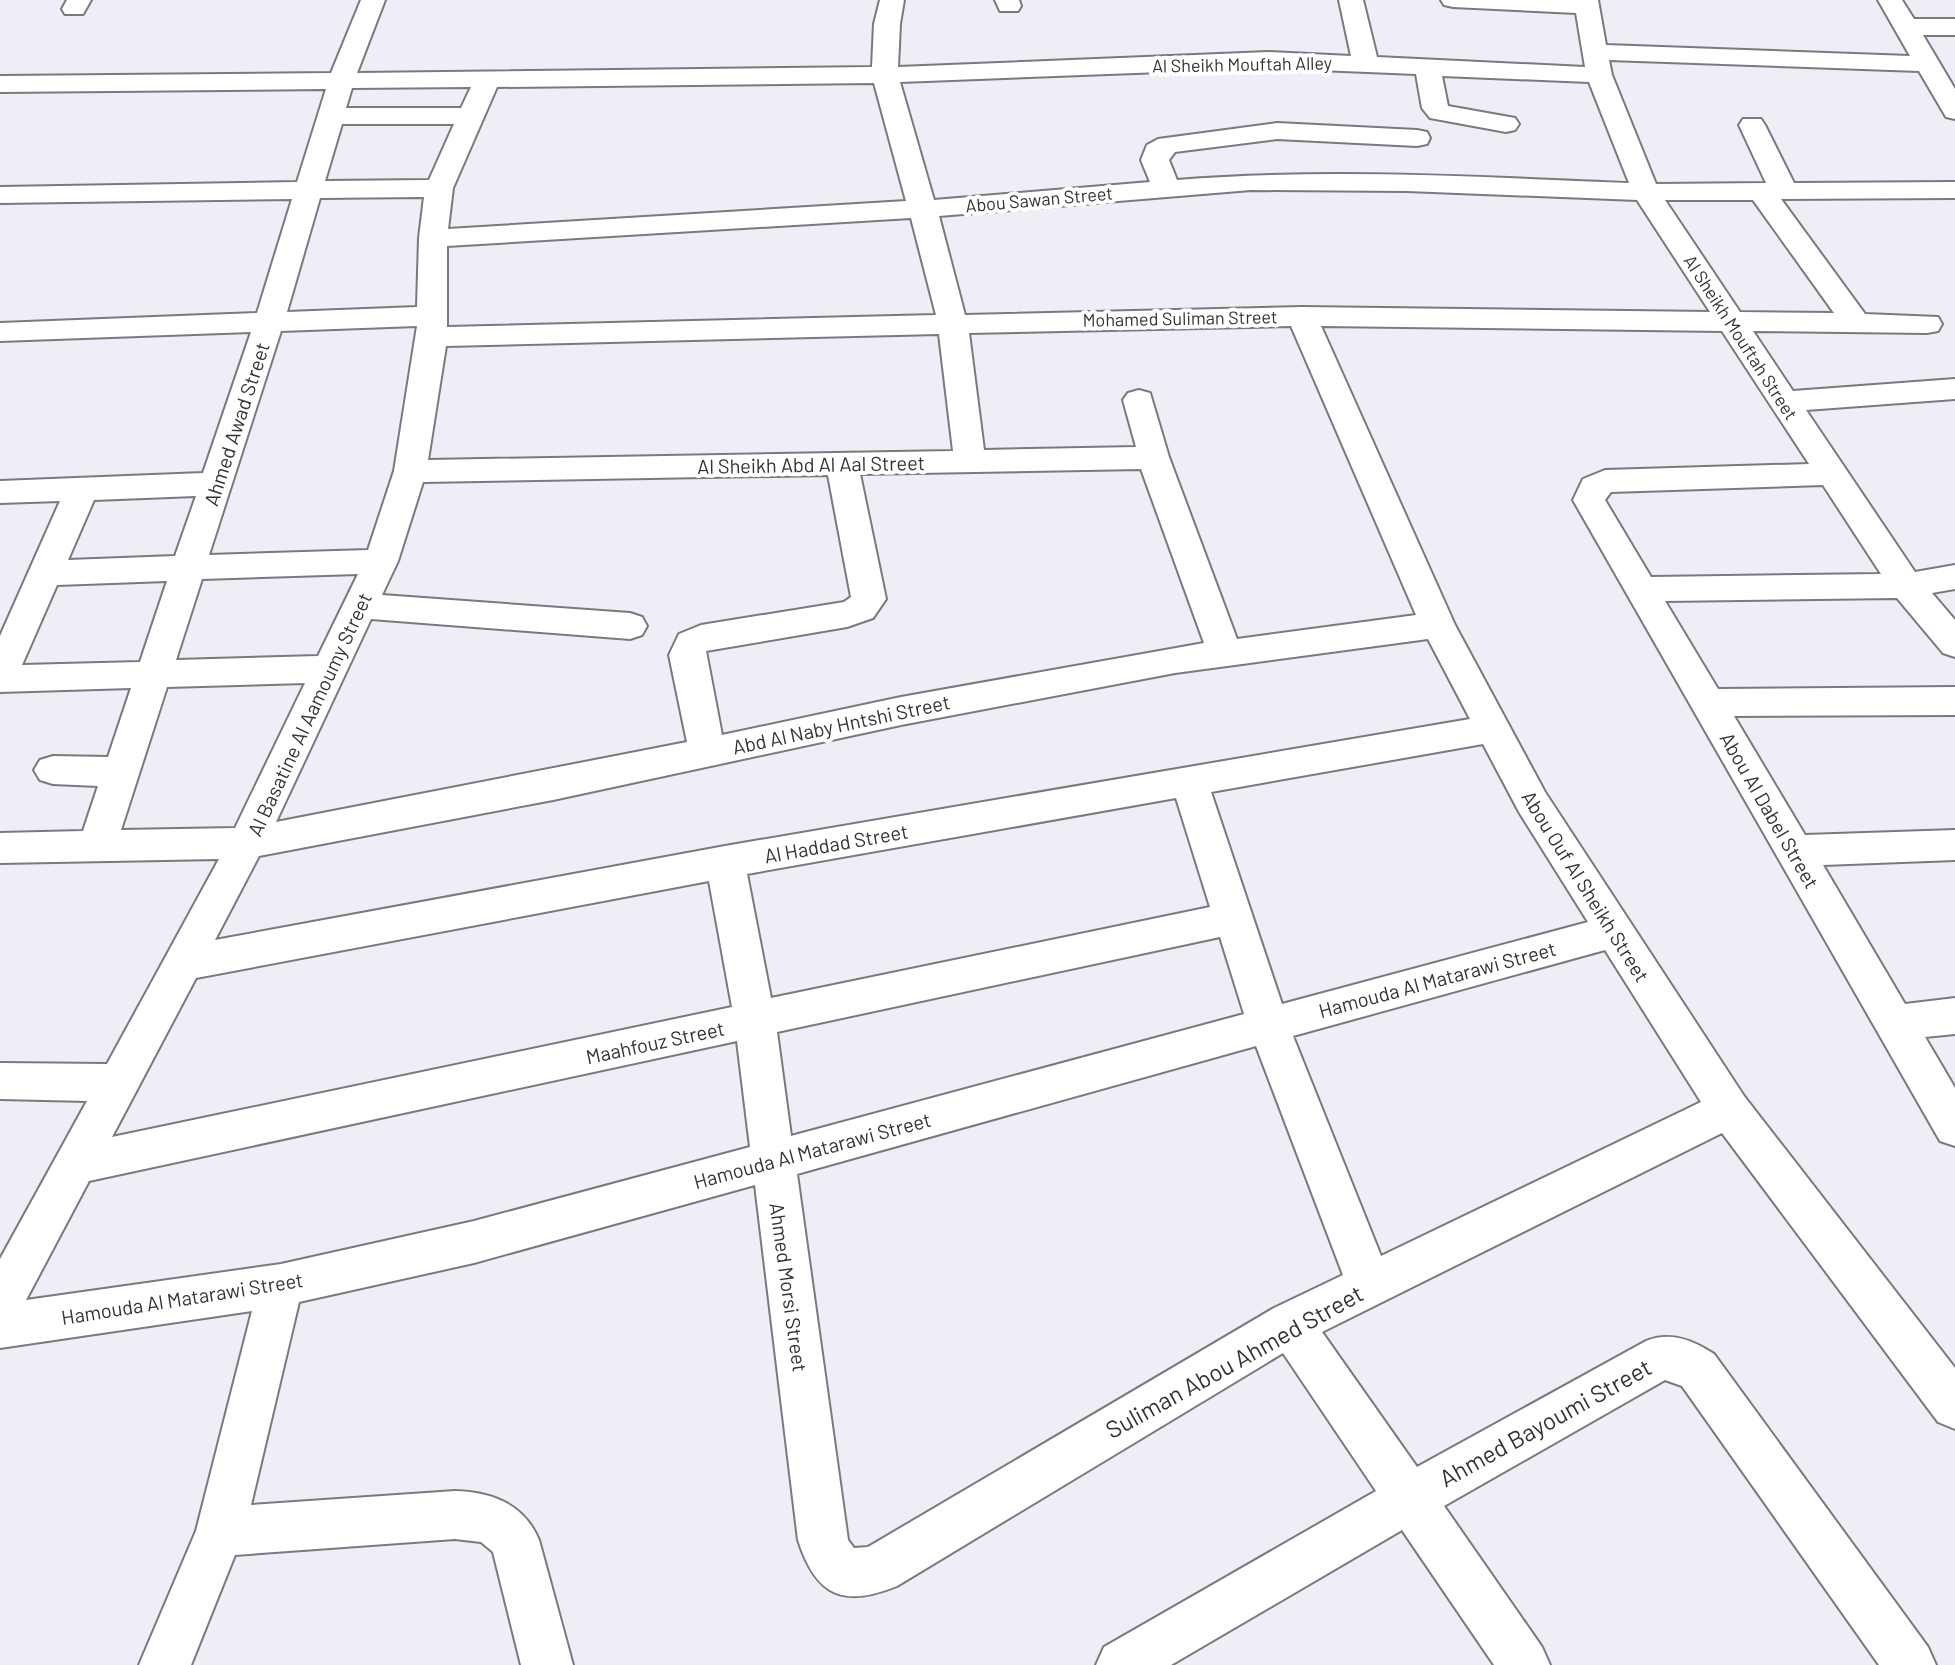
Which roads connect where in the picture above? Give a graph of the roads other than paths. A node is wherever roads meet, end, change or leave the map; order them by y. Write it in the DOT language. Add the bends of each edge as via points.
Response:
graph roads {
  1 [pos="373,0"];
  2 [pos="892,0"];
  3 [pos="1351,0"];
  4 [pos="1453,0"];
  5 [pos="1890,0"];
  6 [pos="1587,3"];
  7 [pos="1905,27"];
  8 [pos="1955,27"];
  9 [pos="1597,63"];
  10 [pos="1927,64"];
  11 [pos="1366,65"];
  12 [pos="1428,67"];
  13 [pos="499,72"];
  14 [pos="885,75"];
  15 [pos="341,81"];
  16 [pos="0,84"];
  17 [pos="1955,111"];
  18 [pos="330,116"];
  19 [pos="471,116"];
  20 [pos="1506,124"];
  21 [pos="1752,125"];
  22 [pos="1417,138"];
  23 [pos="1863,160"];
  24 [pos="439,188"];
  25 [pos="1166,188"];
  26 [pos="306,190"];
  27 [pos="1878,190"];
  28 [pos="1955,190"];
  29 [pos="1773,191"];
  30 [pos="1646,192"];
  31 [pos="0,195"];
  32 [pos="922,209"];
  33 [pos="433,238"];
  34 [pos="1302,316"];
  35 [pos="269,322"];
  36 [pos="952,322"];
  37 [pos="1731,322"];
  38 [pos="1856,323"];
  39 [pos="1927,324"];
  40 [pos="432,326"];
  41 [pos="0,332"];
  42 [pos="1949,398"];
  43 [pos="1139,400"];
  44 [pos="1783,402"];
  45 [pos="1153,457"];
  46 [pos="970,462"];
  47 [pos="842,464"];
  48 [pos="410,471"];
  49 [pos="1831,474"];
  50 [pos="217,484"];
  51 [pos="82,489"];
  52 [pos="0,492"];
  53 [pos="381,561"];
  54 [pos="190,568"];
  55 [pos="46,573"];
  56 [pos="1955,577"];
  57 [pos="1906,586"];
  58 [pos="1641,589"];
  59 [pos="361,606"];
  60 [pos="12,619"];
  61 [pos="1438,625"];
  62 [pos="630,626"];
  63 [pos="1955,644"];
  64 [pos="1225,653"];
  65 [pos="331,669"];
  66 [pos="154,675"];
  67 [pos="0,678"];
  68 [pos="1955,701"];
  69 [pos="1708,703"];
  70 [pos="1491,729"];
  71 [pos="707,752"];
  72 [pos="53,770"];
  73 [pos="122,772"];
  74 [pos="1189,782"];
  75 [pos="247,843"];
  76 [pos="1955,845"];
  77 [pos="97,847"];
  78 [pos="0,848"];
  79 [pos="1793,851"];
  80 [pos="725,862"];
  81 [pos="1233,918"];
  82 [pos="1614,931"];
  83 [pos="183,963"];
  84 [pos="1955,1016"];
  85 [pos="755,1021"];
  86 [pos="1894,1023"];
  87 [pos="1268,1024"];
  88 [pos="0,1081"];
  89 [pos="118,1083"];
  90 [pos="1729,1109"];
  91 [pos="1955,1127"];
  92 [pos="772,1161"];
  93 [pos="75,1164"];
  94 [pos="281,1285"];
  95 [pos="1370,1285"];
  96 [pos="0,1304"];
  97 [pos="1290,1324"];
  98 [pos="0,1326"];
  99 [pos="1955,1406"];
  100 [pos="1410,1498"];
  101 [pos="220,1532"];
  102 [pos="835,1566"];
  103 [pos="165,1665"];
  104 [pos="547,1665"];
  105 [pos="1122,1665"];
  106 [pos="1524,1665"];
  107 [pos="1910,1665"];
  1 -- 15 [label="street, Ahmed Awad Street"];
  2 -- 14 [label="street"];
  3 -- 11 [label="street"];
  4 -- 6 [label="street"];
  5 -- 7 [label="street"];
  6 -- 9 [label="street, Al Sheikh Mouftah Street"];
  7 -- 8 [label="street"];
  7 -- 10 [label="street"];
  9 -- 10 [label="street, Al Sheikh Mouftah Alley"];
  9 -- 12 [label="street, Al Sheikh Mouftah Alley"];
  9 -- 30 [label="street, Al Sheikh Mouftah Street"];
  10 -- 17 [label="street"];
  11 -- 12 [label="street, Al Sheikh Mouftah Alley"];
  11 -- 14 [label="street, Al Sheikh Mouftah Alley" via="1219,61"];
  12 -- 20 [label="street" via="1439,112"];
  13 -- 14 [label="street, Al Sheikh Mouftah Alley"];
  13 -- 15 [label="street, Al Sheikh Mouftah Alley"];
  13 -- 19 [label="street, Al Basatine Al Aamoumy Street"];
  14 -- 32 [label="street"];
  15 -- 16 [label="street, Al Sheikh Mouftah Alley"];
  15 -- 18 [label="street, Ahmed Awad Street"];
  18 -- 19 [label="street"];
  18 -- 26 [label="street, Ahmed Awad Street"];
  19 -- 24 [label="street, Al Basatine Al Aamoumy Street"];
  21 -- 29 [label="street"];
  22 -- 25 [label="street" via="1277,131 1168,145 1157,151 1155,160"];
  23 -- 27 [label="street"];
  24 -- 26 [label="street"];
  24 -- 33 [label="street, Al Basatine Al Aamoumy Street"];
  25 -- 30 [label="street, Abou Sawan Street" via="1327,181"];
  25 -- 32 [label="street, Abou Sawan Street"];
  26 -- 31 [label="street"];
  26 -- 35 [label="street, Ahmed Awad Street"];
  27 -- 28 [label="street, Abou Sawan Street"];
  27 -- 29 [label="street, Abou Sawan Street"];
  29 -- 30 [label="street, Abou Sawan Street"];
  29 -- 38 [label="street"];
  30 -- 37 [label="street, Al Sheikh Mouftah Street"];
  32 -- 33 [label="street, Abou Sawan Street"];
  32 -- 36 [label="street"];
  33 -- 40 [label="street, Al Basatine Al Aamoumy Street"];
  34 -- 36 [label="street, Mohamed Suliman Street"];
  34 -- 37 [label="street, Mohamed Suliman Street"];
  34 -- 61 [label="street, Abou Ouf Al Sheikh Street"];
  35 -- 40 [label="street, Mohamed Suliman Street"];
  35 -- 41 [label="street, Mohamed Suliman Street"];
  35 -- 50 [label="street, Ahmed Awad Street"];
  36 -- 40 [label="street, Mohamed Suliman Street"];
  36 -- 46 [label="street"];
  37 -- 38 [label="street, Mohamed Suliman Street"];
  37 -- 44 [label="street, Al Sheikh Mouftah Street"];
  38 -- 39 [label="street, Mohamed Suliman Street"];
  40 -- 48 [label="street, Al Basatine Al Aamoumy Street"];
  42 -- 44 [label="street"];
  43 -- 45 [label="street"];
  44 -- 49 [label="street, Al Sheikh Mouftah Street"];
  45 -- 46 [label="street, Al Sheikh Abd Al Aal Street"];
  45 -- 64 [label="street"];
  46 -- 47 [label="street, Al Sheikh Abd Al Aal Street"];
  47 -- 48 [label="street, Al Sheikh Abd Al Aal Street"];
  47 -- 71 [label="street" via="869,599 847,614 691,643 687,655"];
  48 -- 53 [label="street, Al Basatine Al Aamoumy Street"];
  49 -- 57 [label="street, Al Sheikh Mouftah Street"];
  49 -- 58 [label="street, Abou Al Dabel Street" via="1605,481 1594,487 1592,508"];
  50 -- 51 [label="street"];
  50 -- 54 [label="street, Ahmed Awad Street"];
  51 -- 52 [label="street"];
  51 -- 55 [label="street"];
  53 -- 54 [label="street"];
  53 -- 59 [label="street, Al Basatine Al Aamoumy Street"];
  54 -- 55 [label="street"];
  54 -- 66 [label="street, Ahmed Awad Street"];
  55 -- 60 [label="street"];
  56 -- 57 [label="street"];
  57 -- 58 [label="street"];
  57 -- 63 [label="street, Al Sheikh Mouftah Street"];
  58 -- 69 [label="street, Abou Al Dabel Street"];
  59 -- 62 [label="street"];
  59 -- 65 [label="street, Al Basatine Al Aamoumy Street"];
  60 -- 67 [label="street"];
  61 -- 64 [label="street, Abd Al Naby Hntshi Street"];
  61 -- 70 [label="street, Abou Ouf Al Sheikh Street"];
  64 -- 71 [label="street, Abd Al Naby Hntshi Street"];
  65 -- 66 [label="street"];
  65 -- 75 [label="street, Al Basatine Al Aamoumy Street"];
  66 -- 67 [label="street"];
  66 -- 73 [label="street, Ahmed Awad Street"];
  68 -- 69 [label="street"];
  69 -- 79 [label="street, Abou Al Dabel Street"];
  70 -- 74 [label="street, Al Haddad Street"];
  70 -- 82 [label="street, Abou Ouf Al Sheikh Street"];
  71 -- 75 [label="street, Abd Al Naby Hntshi Street"];
  72 -- 73 [label="street"];
  73 -- 77 [label="street, Ahmed Awad Street"];
  74 -- 80 [label="street, Al Haddad Street"];
  74 -- 81 [label="street"];
  75 -- 77 [label="street, Abd Al Naby Hntshi Street"];
  75 -- 83 [label="street, Al Basatine Al Aamoumy Street"];
  76 -- 79 [label="street"];
  77 -- 78 [label="street, Abd Al Naby Hntshi Street"];
  79 -- 86 [label="street, Abou Al Dabel Street"];
  80 -- 83 [label="street, Al Haddad Street"];
  80 -- 85 [label="street, Ahmed Morsi Street"];
  81 -- 85 [label="street, Maahfouz Street"];
  81 -- 87 [label="street"];
  82 -- 87 [label="street, Hamouda Al Matarawi Street"];
  82 -- 90 [label="street, Abou Ouf Al Sheikh Street"];
  83 -- 89 [label="street, Al Basatine Al Aamoumy Street"];
  84 -- 86 [label="street"];
  85 -- 92 [label="street, Ahmed Morsi Street"];
  85 -- 93 [label="street, Maahfouz Street"];
  86 -- 91 [label="street, Abou Al Dabel Street"];
  87 -- 92 [label="street, Hamouda Al Matarawi Street"];
  87 -- 95 [label="street"];
  88 -- 89 [label="street"];
  89 -- 93 [label="street, Al Basatine Al Aamoumy Street"];
  90 -- 95 [label="street, Suliman Abou Ahmed Street"];
  90 -- 99 [label="street, Abou Ouf Al Sheikh Street"];
  92 -- 94 [label="street, Hamouda Al Matarawi Street" via="474,1242"];
  92 -- 102 [label="street, Ahmed Morsi Street" via="823,1540"];
  93 -- 96 [label="street, Al Basatine Al Aamoumy Street"];
  94 -- 98 [label="street, Hamouda Al Matarawi Street"];
  94 -- 101 [label="street"];
  95 -- 97 [label="street, Suliman Abou Ahmed Street"];
  97 -- 100 [label="street"];
  97 -- 102 [label="street, Suliman Abou Ahmed Street" via="879,1568 849,1575"];
  100 -- 105 [label="street, Ahmed Bayoumi Street"];
  100 -- 106 [label="street"];
  100 -- 107 [label="street, Ahmed Bayoumi Street" via="1651,1361 1662,1357 1686,1362 1706,1380"];
  101 -- 103 [label="street"];
  101 -- 104 [label="street" via="455,1515 491,1519 514,1540"];
}
